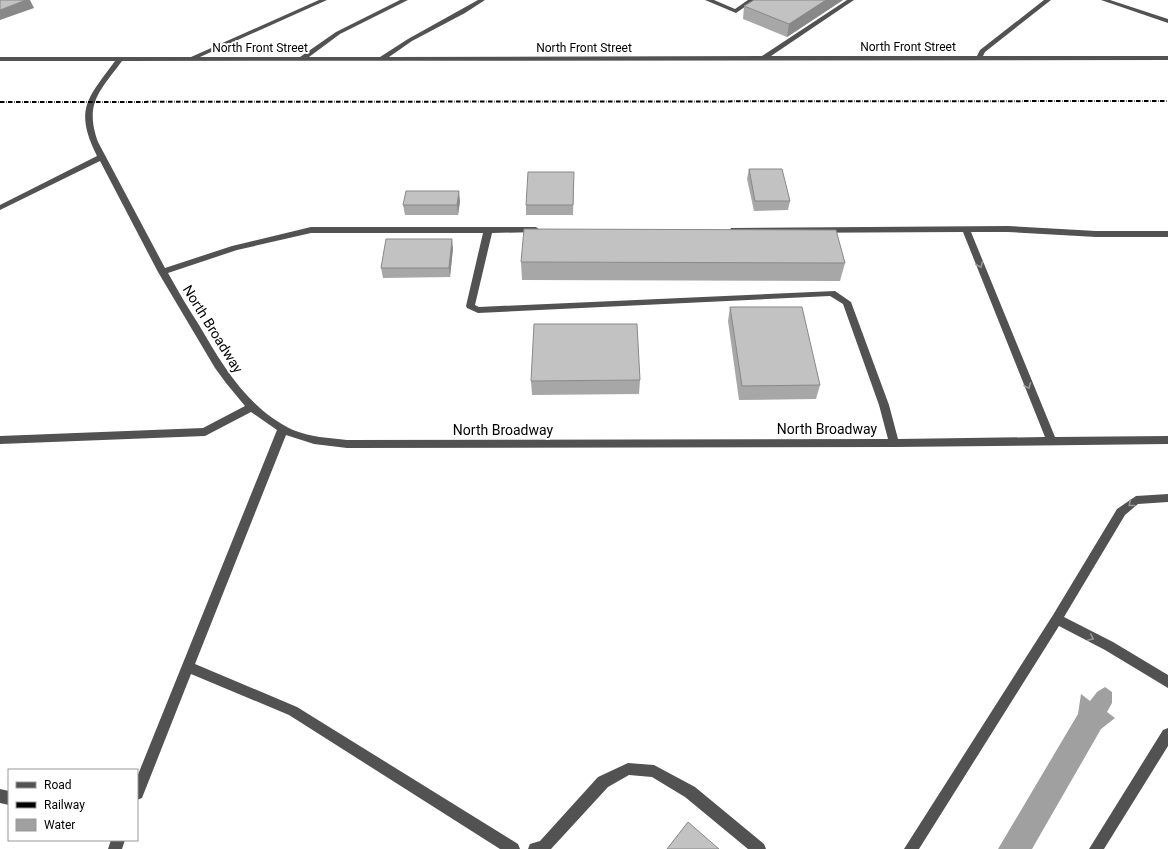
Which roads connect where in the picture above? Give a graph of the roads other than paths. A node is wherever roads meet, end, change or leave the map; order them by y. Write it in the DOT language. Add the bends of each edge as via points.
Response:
graph roads {
  1 [pos="324,0"];
  2 [pos="405,0"];
  3 [pos="482,0"];
  4 [pos="708,0"];
  5 [pos="752,0"];
  6 [pos="851,0"];
  7 [pos="1048,0"];
  8 [pos="1104,0"];
  9 [pos="1168,21"];
  10 [pos="764,58"];
  11 [pos="980,58"];
  12 [pos="1168,58"];
  13 [pos="0,59"];
  14 [pos="120,59"];
  15 [pos="190,59"];
  16 [pos="301,59"];
  17 [pos="381,59"];
  18 [pos="102,157"];
  19 [pos="0,208"];
  20 [pos="966,229"];
  21 [pos="488,230"];
  22 [pos="544,230"];
  23 [pos="727,230"];
  24 [pos="1168,234"];
  25 [pos="162,272"];
  26 [pos="252,407"];
  27 [pos="283,429"];
  28 [pos="0,440"];
  29 [pos="1168,440"];
  30 [pos="1051,441"];
  31 [pos="894,443"];
  32 [pos="1168,498"];
  33 [pos="1057,619"];
  34 [pos="188,667"];
  35 [pos="1168,682"];
  36 [pos="1168,734"];
  37 [pos="138,791"];
  38 [pos="513,849"];
  39 [pos="534,849"];
  40 [pos="759,849"];
  41 [pos="911,849"];
  42 [pos="1096,849"];
  1 -- 15 [label="street"];
  2 -- 16 [label="street" via="338,33"];
  3 -- 17 [label="street"];
  4 -- 5 [label="street" via="736,11"];
  6 -- 10 [label="street"];
  7 -- 11 [label="street" via="982,51"];
  8 -- 9 [label="street"];
  10 -- 11 [label="street, North Front Street"];
  10 -- 17 [label="street, North Front Street"];
  11 -- 12 [label="street, North Front Street"];
  13 -- 14 [label="street, North Front Street"];
  14 -- 15 [label="street, North Front Street"];
  14 -- 18 [label="street, North Broadway" via="88,106 87,121"];
  15 -- 16 [label="street, North Front Street"];
  16 -- 17 [label="street, North Front Street"];
  18 -- 19 [label="street"];
  18 -- 25 [label="street, North Broadway"];
  20 -- 23 [label="street"];
  20 -- 24 [label="street"];
  20 -- 30 [label="street, one-way"];
  21 -- 22 [label="street"];
  21 -- 25 [label="street" via="310,230 235,248"];
  21 -- 31 [label="street" via="470,306 478,310 832,293 848,302 884,405"];
  25 -- 26 [label="street, North Broadway" via="226,377"];
  26 -- 27 [label="street, North Broadway"];
  26 -- 28 [label="street" via="205,432"];
  27 -- 31 [label="street, North Broadway" via="307,438 347,444"];
  27 -- 34 [label="street"];
  29 -- 30 [label="street, North Broadway"];
  30 -- 31 [label="street, North Broadway"];
  32 -- 33 [label="street, one-way" via="1136,500 1121,512"];
  33 -- 35 [label="street, one-way" via="1109,646"];
  33 -- 41 [label="street"];
  34 -- 37 [label="street"];
  34 -- 38 [label="street" via="293,711"];
  36 -- 42 [label="street"];
  39 -- 40 [label="street" via="544,847 603,782 628,769 654,771 690,792"];
}
